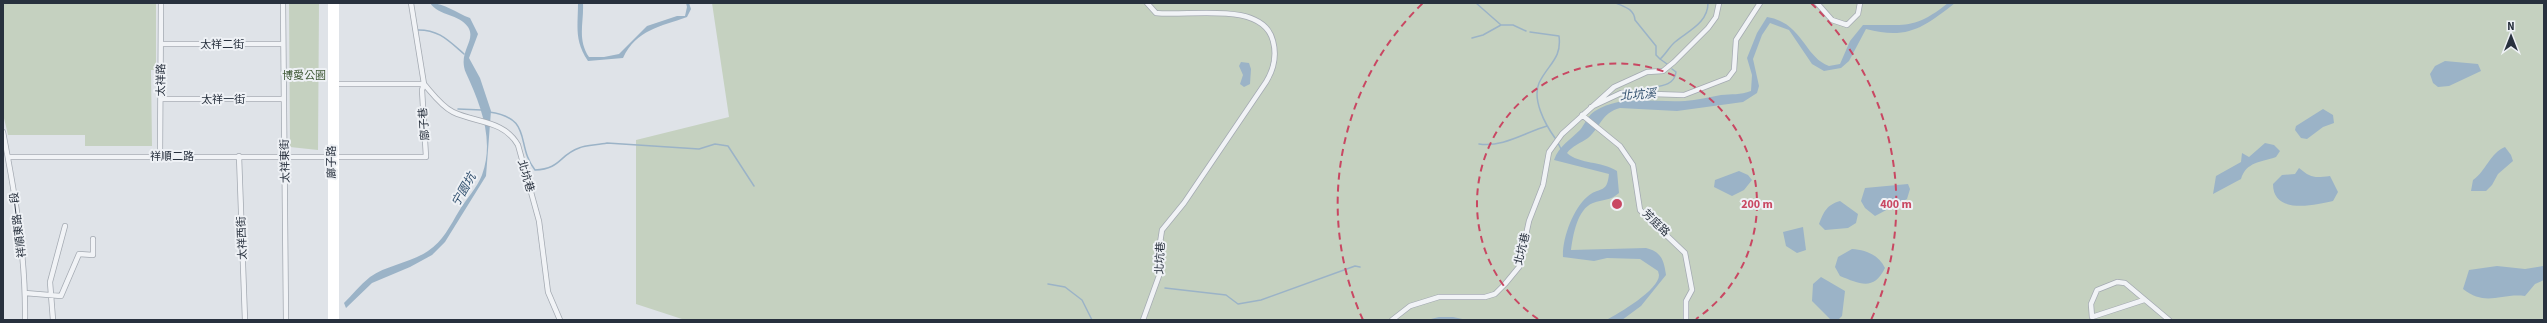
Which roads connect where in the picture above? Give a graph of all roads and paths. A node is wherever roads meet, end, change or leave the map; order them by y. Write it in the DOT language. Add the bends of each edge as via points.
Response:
graph roads {
  1 [pos="161,3"];
  2 [pos="283,3"];
  3 [pos="331,3"];
  4 [pos="336,3"];
  5 [pos="411,3"];
  6 [pos="1147,3"];
  7 [pos="1719,3"];
  8 [pos="1760,3"];
  9 [pos="1817,3"];
  10 [pos="1860,3"];
  11 [pos="161,44"];
  12 [pos="283,44"];
  13 [pos="333,84"];
  14 [pos="424,84"];
  15 [pos="161,99"];
  16 [pos="284,99"];
  17 [pos="1591,106"];
  18 [pos="1582,115"];
  19 [pos="3,132"];
  20 [pos="160,156"];
  21 [pos="239,156"];
  22 [pos="8,157"];
  23 [pos="285,157"];
  24 [pos="333,158"];
  25 [pos="65,226"];
  26 [pos="93,239"];
  27 [pos="25,294"];
  28 [pos="53,295"];
  29 [pos="2144,300"];
  30 [pos="25,320"];
  31 [pos="53,320"];
  32 [pos="245,320"];
  33 [pos="286,320"];
  34 [pos="331,320"];
  35 [pos="336,320"];
  36 [pos="560,320"];
  37 [pos="1143,320"];
  38 [pos="1392,320"];
  39 [pos="1686,320"];
  40 [pos="2169,320"];
  1 -- 11 [label="street, 太祥路"];
  2 -- 12 [label="street, 太祥東街"];
  3 -- 13 [label="main road, 廍子路"];
  4 -- 13 [label="main road, 廍子路"];
  5 -- 14 [label="street, 廍子巷"];
  6 -- 37 [label="street, 北坑巷" via="1156,13 1236,14 1261,22 1271,32 1275,50 1270,75 1199,181 1162,230 1160,273"];
  7 -- 17 [label="street, 北坑巷" via="1716,17 1708,28 1663,71 1646,72 1631,77"];
  8 -- 17 [label="street, 北坑巷" via="1736,40 1734,70 1728,78 1684,95 1622,93"];
  9 -- 10 [label="street" via="1832,20 1847,25 1858,14"];
  11 -- 12 [label="street, 太祥二街"];
  11 -- 15 [label="street, 太祥路"];
  12 -- 16 [label="street, 太祥東街"];
  13 -- 14 [label="street"];
  13 -- 24 [label="main road, 廍子路"];
  14 -- 24 [label="street, 廍子巷" via="422,90 426,157"];
  14 -- 36 [label="street, 北坑巷" via="452,112 499,126 513,136 518,145 539,221 548,292"];
  15 -- 16 [label="street, 太祥一街"];
  15 -- 20 [label="street, 太祥路"];
  16 -- 23 [label="street, 太祥東街"];
  17 -- 18 [label="street, 北坑巷"];
  18 -- 38 [label="street, 北坑巷" via="1562,134 1549,152 1543,185 1529,221 1519,267 1514,276 1495,294 1485,297 1439,297 1410,306"];
  18 -- 39 [label="street, 芳庭路" via="1620,146 1633,165 1640,210 1686,253 1692,290 1686,302"];
  19 -- 22 [label="street, 祥順東路一段"];
  20 -- 21 [label="street, 祥順二路"];
  20 -- 22 [label="street, 祥順二路"];
  21 -- 23 [label="street, 祥順二路"];
  21 -- 32 [label="street, 太祥西街"];
  22 -- 27 [label="street, 祥順東路一段" via="19,223"];
  23 -- 24 [label="street, 祥順二路"];
  23 -- 33 [label="street, 太祥東街"];
  24 -- 34 [label="main road, 廍子路"];
  24 -- 35 [label="main road, 廍子路"];
  25 -- 28 [label="street" via="50,282"];
  26 -- 28 [label="street" via="93,254 79,254 61,296"];
  27 -- 28 [label="street"];
  27 -- 30 [label="street, 祥順東路一段"];
  28 -- 31 [label="street"];
  29 -- 29 [label="street" via="2125,283 2117,282 2103,287 2093,297 2092,317"];
  29 -- 40 [label="street"];
}
